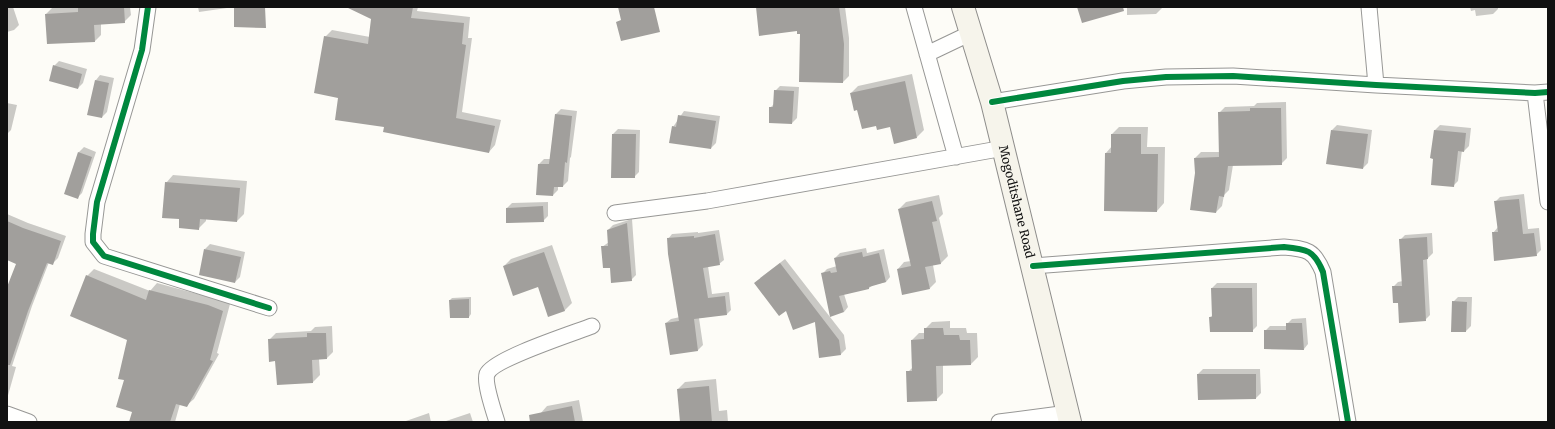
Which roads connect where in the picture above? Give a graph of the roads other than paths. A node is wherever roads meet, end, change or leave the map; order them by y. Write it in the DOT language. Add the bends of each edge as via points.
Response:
graph roads {
  1 [pos="148,7"];
  2 [pos="914,7"];
  3 [pos="963,7"];
  4 [pos="1369,7"];
  5 [pos="971,34"];
  6 [pos="927,54"];
  7 [pos="1376,85"];
  8 [pos="1542,92"];
  9 [pos="992,102"];
  10 [pos="1004,148"];
  11 [pos="956,156"];
  12 [pos="1548,202"];
  13 [pos="615,214"];
  14 [pos="1032,266"];
  15 [pos="269,308"];
  16 [pos="592,326"];
  17 [pos="7,414"];
  18 [pos="1069,417"];
  19 [pos="29,422"];
  20 [pos="497,422"];
  21 [pos="999,422"];
  22 [pos="1348,422"];
  1 -- 15 [label="street" via="142,50 97,202 93,242 104,256"];
  2 -- 6 [label="street"];
  3 -- 5 [label="main road, Mogoditshane Road"];
  4 -- 7 [label="street"];
  5 -- 6 [label="street"];
  5 -- 9 [label="main road, Mogoditshane Road"];
  6 -- 11 [label="street"];
  7 -- 8 [label="street"];
  7 -- 9 [label="street" via="1233,76 1166,77 1116,82"];
  8 -- 12 [label="street"];
  9 -- 10 [label="main road, Mogoditshane Road"];
  10 -- 11 [label="street"];
  10 -- 14 [label="main road, Mogoditshane Road"];
  11 -- 13 [label="street" via="707,201"];
  14 -- 18 [label="main road, Mogoditshane Road"];
  14 -- 22 [label="street" via="1284,247 1303,249 1318,260 1323,272"];
  16 -- 20 [label="street" via="498,363 490,370 487,383"];
  17 -- 19 [label="street"];
  18 -- 21 [label="street"];
}
